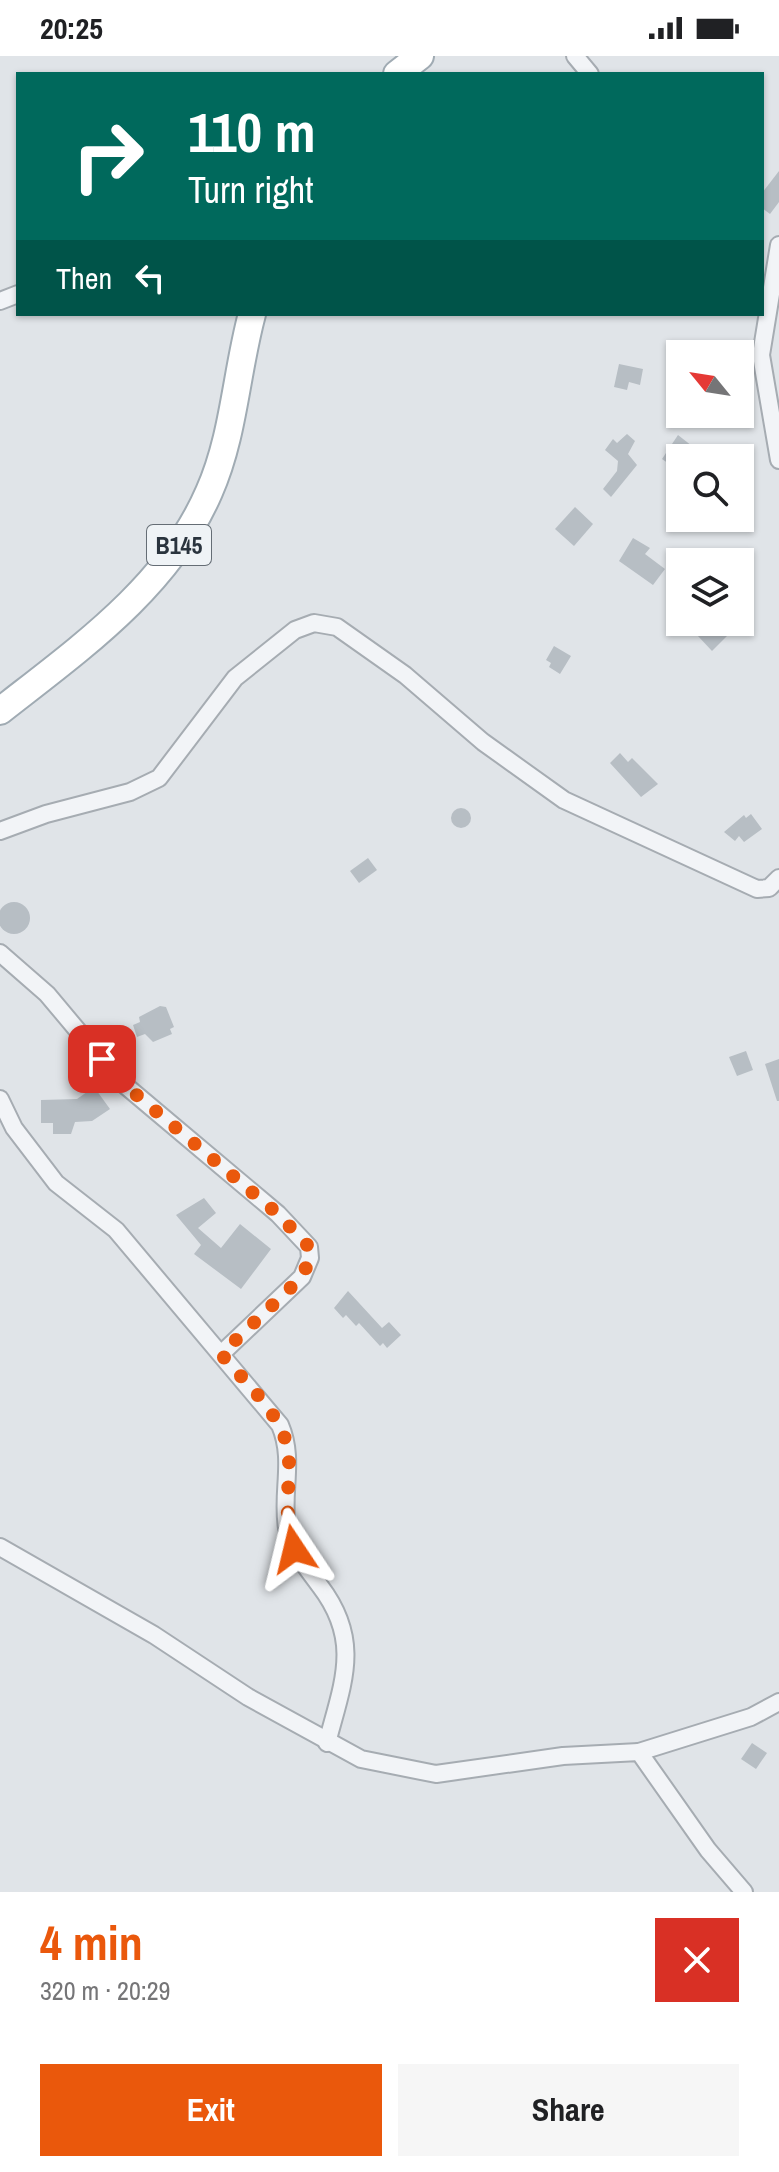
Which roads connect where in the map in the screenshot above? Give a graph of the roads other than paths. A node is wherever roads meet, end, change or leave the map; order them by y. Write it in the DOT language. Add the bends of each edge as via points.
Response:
graph roads {
  1 [pos="420,56"];
  2 [pos="575,56"];
  3 [pos="400,72"];
  4 [pos="588,72"];
  5 [pos="779,245"];
  6 [pos="252,316"];
  7 [pos="779,460"];
  8 [pos="0,711"];
  9 [pos="0,831"];
  10 [pos="779,878"];
  11 [pos="0,953"];
  12 [pos="0,1099"];
  13 [pos="221,1354"];
  14 [pos="0,1547"];
  15 [pos="779,1702"];
  16 [pos="327,1743"];
  17 [pos="639,1752"];
  18 [pos="744,1892"];
  1 -- 3 [label="main road"];
  2 -- 4 [label="street"];
  5 -- 7 [label="street" via="761,355"];
  6 -- 8 [label="main road, B145" via="222,450 210,491 190,530 160,572 114,619"];
  9 -- 10 [label="street" via="130,792 159,778 235,678 295,630 314,623 337,627 405,675 483,742 564,800 757,889 769,888"];
  11 -- 13 [label="street" via="47,994 120,1081 278,1214 309,1247 302,1277"];
  12 -- 13 [label="street" via="14,1128 56,1183 116,1230"];
  13 -- 16 [label="street" via="280,1425 290,1461 287,1528 294,1549 338,1609 344,1628 348,1667"];
  14 -- 16 [label="street"];
  15 -- 17 [label="street" via="751,1717"];
  16 -- 17 [label="street" via="361,1759 436,1774 563,1756"];
  17 -- 18 [label="street"];
}
